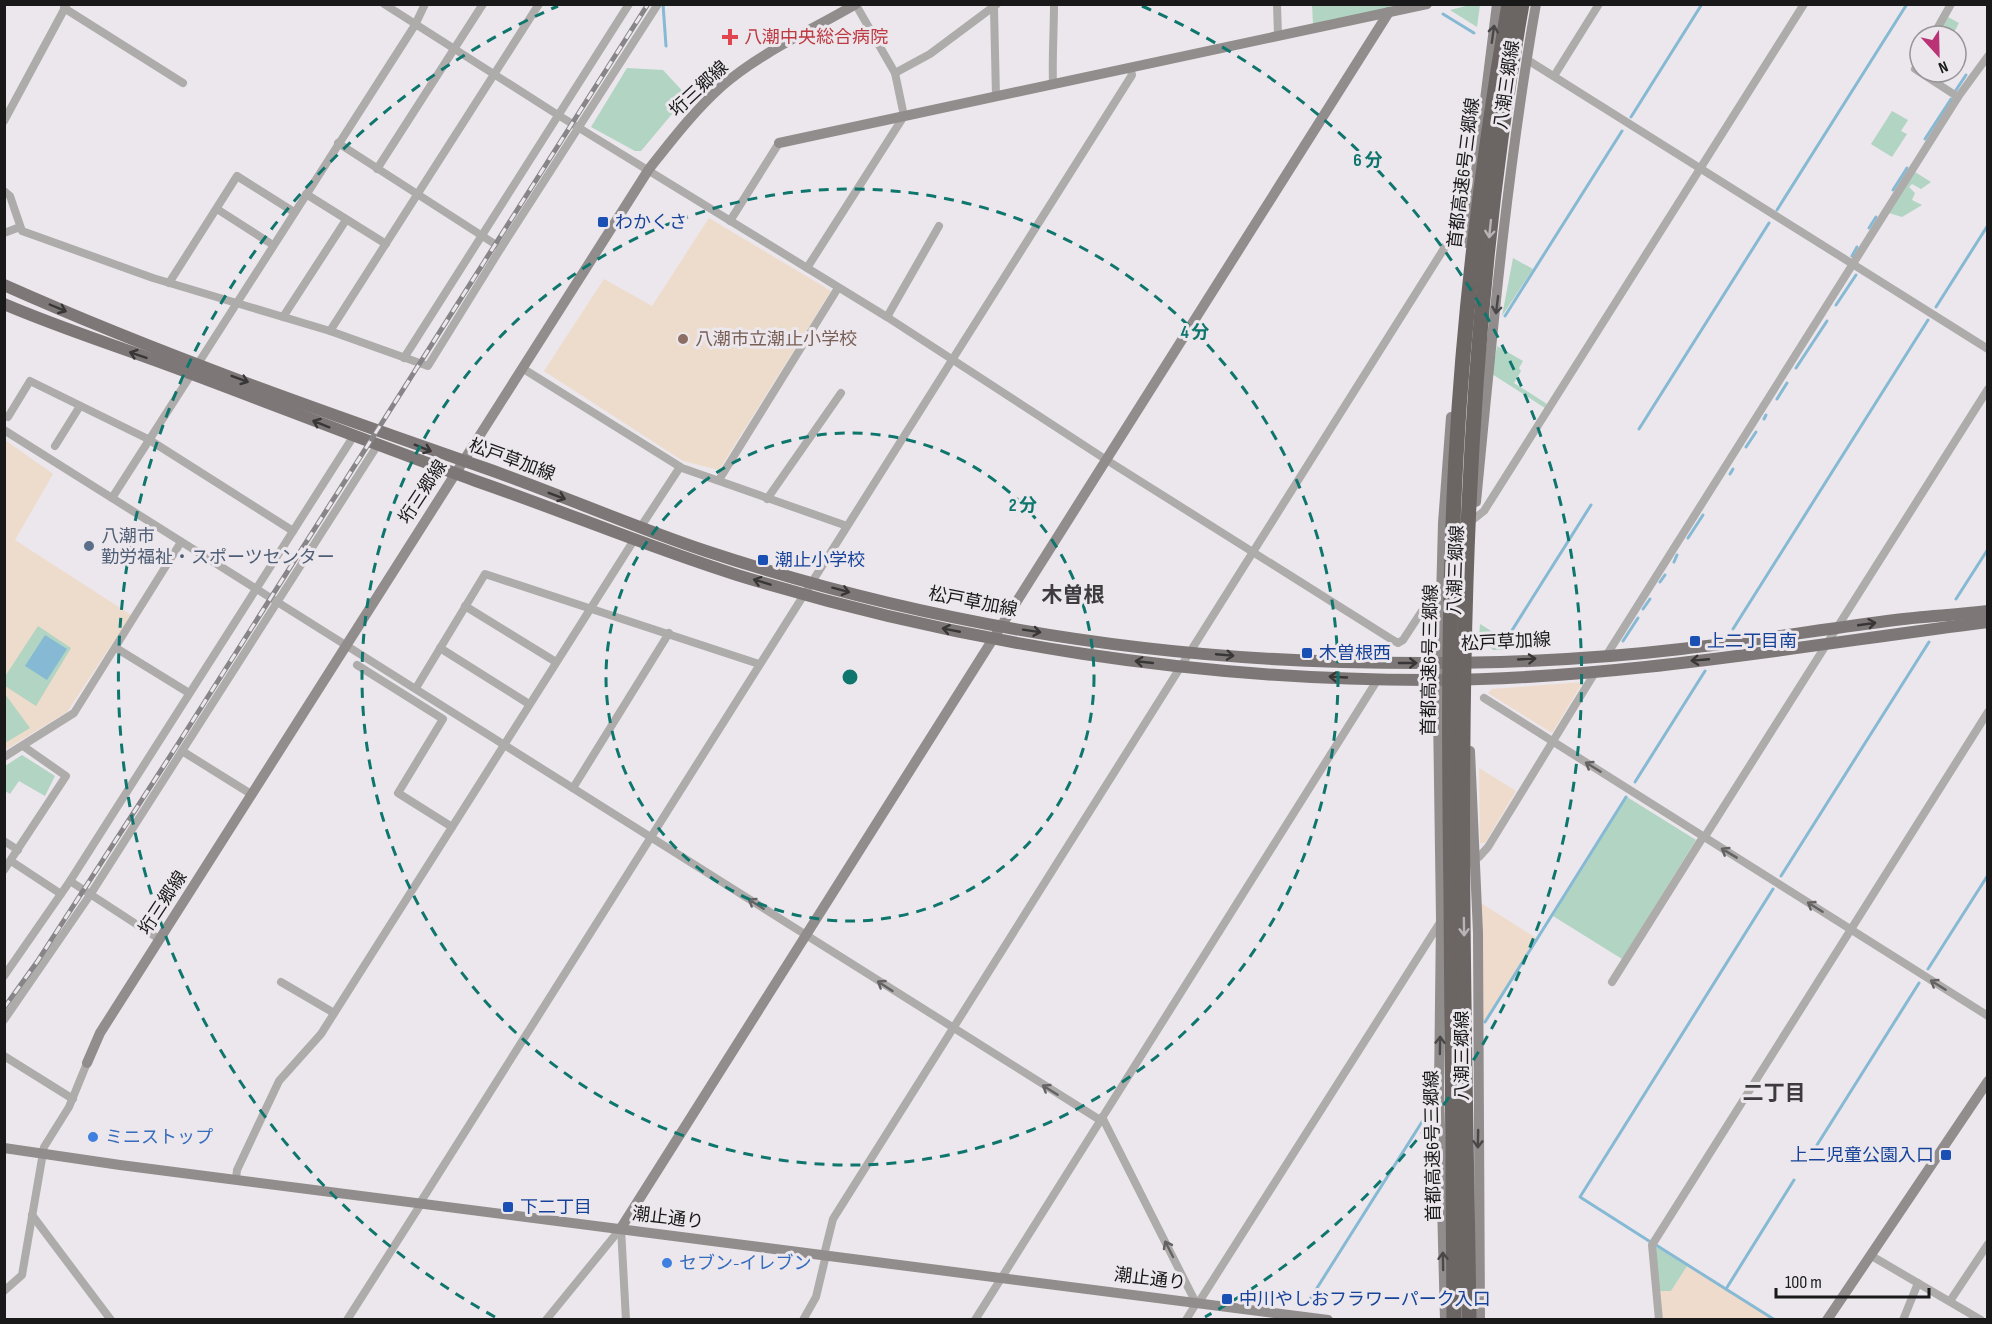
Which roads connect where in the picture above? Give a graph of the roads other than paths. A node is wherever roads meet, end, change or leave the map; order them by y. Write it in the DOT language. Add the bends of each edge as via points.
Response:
graph roads {
  1 [pos="384,4"];
  2 [pos="425,4"];
  3 [pos="483,4"];
  4 [pos="539,4"];
  5 [pos="628,4"];
  6 [pos="856,4"];
  7 [pos="1054,4"];
  8 [pos="1277,4"];
  9 [pos="1427,4"];
  10 [pos="1497,4"];
  11 [pos="1509,4"];
  12 [pos="1522,4"];
  13 [pos="1536,4"];
  14 [pos="1599,4"];
  15 [pos="1804,4"];
  16 [pos="1951,4"];
  17 [pos="65,6"];
  18 [pos="996,6"];
  19 [pos="657,7"];
  20 [pos="1389,12"];
  21 [pos="1940,24"];
  22 [pos="415,25"];
  23 [pos="1278,36"];
  24 [pos="454,50"];
  25 [pos="1988,56"];
  26 [pos="1526,59"];
  27 [pos="1130,67"];
  28 [pos="895,73"];
  29 [pos="494,74"];
  30 [pos="1554,76"];
  31 [pos="183,83"];
  32 [pos="1937,84"];
  33 [pos="1053,85"];
  34 [pos="996,97"];
  35 [pos="1958,98"];
  36 [pos="558,115"];
  37 [pos="904,116"];
  38 [pos="4,121"];
  39 [pos="580,129"];
  40 [pos="338,143"];
  41 [pos="779,143"];
  42 [pos="1515,151"];
  43 [pos="377,169"];
  44 [pos="649,169"];
  45 [pos="1700,169"];
  46 [pos="4,191"];
  47 [pos="306,194"];
  48 [pos="418,194"];
  49 [pos="217,209"];
  50 [pos="294,212"];
  51 [pos="1470,217"];
  52 [pos="346,220"];
  53 [pos="730,221"];
  54 [pos="939,226"];
  55 [pos="20,227"];
  56 [pos="4,233"];
  57 [pos="482,235"];
  58 [pos="386,244"];
  59 [pos="273,245"];
  60 [pos="501,248"];
  61 [pos="1854,265"];
  62 [pos="807,268"];
  63 [pos="169,283"];
  64 [pos="4,285"];
  65 [pos="838,288"];
  66 [pos="236,303"];
  67 [pos="4,304"];
  68 [pos="283,317"];
  69 [pos="887,317"];
  70 [pos="330,331"];
  71 [pos="1988,349"];
  72 [pos="404,358"];
  73 [pos="952,358"];
  74 [pos="193,368"];
  75 [pos="522,368"];
  76 [pos="1988,388"];
  77 [pos="841,393"];
  78 [pos="80,406"];
  79 [pos="8,417"];
  80 [pos="4,430"];
  81 [pos="353,437"];
  82 [pos="148,439"];
  83 [pos="55,446"];
  84 [pos="377,446"];
  85 [pos="1105,459"];
  86 [pos="462,461"];
  87 [pos="680,466"];
  88 [pos="454,473"];
  89 [pos="719,480"];
  90 [pos="112,498"];
  91 [pos="767,499"];
  92 [pos="1474,519"];
  93 [pos="1443,523"];
  94 [pos="847,526"];
  95 [pos="640,528"];
  96 [pos="293,531"];
  97 [pos="634,540"];
  98 [pos="181,542"];
  99 [pos="1254,552"];
  100 [pos="1441,581"];
  101 [pos="811,582"];
  102 [pos="257,590"];
  103 [pos="804,594"];
  104 [pos="278,601"];
  105 [pos="465,606"];
  106 [pos="592,607"];
  107 [pos="1988,611"];
  108 [pos="1988,622"];
  109 [pos="1001,626"];
  110 [pos="1835,628"];
  111 [pos="669,633"];
  112 [pos="993,638"];
  113 [pos="345,645"];
  114 [pos="1824,646"];
  115 [pos="116,648"];
  116 [pos="440,648"];
  117 [pos="1191,652"];
  118 [pos="1606,656"];
  119 [pos="556,662"];
  120 [pos="1455,662"];
  121 [pos="1468,662"];
  122 [pos="1439,663"];
  123 [pos="759,664"];
  124 [pos="357,665"];
  125 [pos="1183,666"];
  126 [pos="1596,670"];
  127 [pos="1378,679"];
  128 [pos="1463,679"];
  129 [pos="1439,680"];
  130 [pos="416,688"];
  131 [pos="189,693"];
  132 [pos="1484,698"];
  133 [pos="529,704"];
  134 [pos="450,709"];
  135 [pos="1988,712"];
  136 [pos="443,719"];
  137 [pos="1552,741"];
  138 [pos="505,744"];
  139 [pos="23,746"];
  140 [pos="182,751"];
  141 [pos="4,757"];
  142 [pos="573,788"];
  143 [pos="251,794"];
  144 [pos="1440,821"];
  145 [pos="452,827"];
  146 [pos="651,837"];
  147 [pos="1704,838"];
  148 [pos="4,841"];
  149 [pos="18,850"];
  150 [pos="11,861"];
  151 [pos="1473,865"];
  152 [pos="4,870"];
  153 [pos="1441,870"];
  154 [pos="70,881"];
  155 [pos="61,894"];
  156 [pos="90,895"];
  157 [pos="1441,919"];
  158 [pos="1851,930"];
  159 [pos="805,935"];
  160 [pos="159,939"];
  161 [pos="4,976"];
  162 [pos="281,982"];
  163 [pos="1612,982"];
  164 [pos="334,1014"];
  165 [pos="1988,1016"];
  166 [pos="4,1020"];
  167 [pos="953,1029"];
  168 [pos="4,1056"];
  169 [pos="87,1063"];
  170 [pos="1988,1082"];
  171 [pos="73,1099"];
  172 [pos="1101,1118"];
  173 [pos="4,1148"];
  174 [pos="42,1155"];
  175 [pos="236,1179"];
  176 [pos="421,1203"];
  177 [pos="32,1215"];
  178 [pos="621,1228"];
  179 [pos="1988,1244"];
  180 [pos="825,1255"];
  181 [pos="1870,1255"];
  182 [pos="1001,1278"];
  183 [pos="1918,1283"];
  184 [pos="4,1292"];
  185 [pos="1950,1301"];
  186 [pos="1197,1302"];
  187 [pos="1304,1318"];
  188 [pos="111,1320"];
  189 [pos="347,1320"];
  190 [pos="546,1320"];
  191 [pos="626,1320"];
  192 [pos="803,1320"];
  193 [pos="975,1320"];
  194 [pos="1186,1320"];
  195 [pos="1328,1320"];
  196 [pos="1445,1320"];
  197 [pos="1454,1320"];
  198 [pos="1469,1320"];
  199 [pos="1479,1320"];
  200 [pos="1659,1320"];
  201 [pos="1827,1320"];
  202 [pos="1903,1320"];
  203 [pos="1981,1320"];
  1 -- 22 [label="street"];
  2 -- 22 [label="street"];
  3 -- 24 [label="street"];
  4 -- 29 [label="street"];
  5 -- 36 [label="street"];
  6 -- 28 [label="street"];
  6 -- 44 [label="street, 垳三郷線" via="771,52 724,85 675,135"];
  7 -- 33 [label="street"];
  8 -- 23 [label="street"];
  9 -- 20 [label="street"];
  51 -- 10 [label="street, 八潮三郷線, one-way"];
  11 -- 197 [label="highway, 首都高速6号三郷線, bridge" via="1469,285 1451,559"];
  12 -- 198 [label="highway, 首都高速6号三郷線, one-way, bridge" via="1483,287 1466,536 1462,768"];
  13 -- 26 [label="street, 八潮三郷線"];
  14 -- 30 [label="street"];
  15 -- 45 [label="street"];
  16 -- 21 [label="street"];
  17 -- 31 [label="street"];
  17 -- 38 [label="street"];
  18 -- 28 [label="street" via="930,54"];
  18 -- 34 [label="street"];
  19 -- 39 [label="street"];
  20 -- 23 [label="street"];
  20 -- 85 [label="street"];
  22 -- 24 [label="street"];
  22 -- 40 [label="street"];
  23 -- 27 [label="street"];
  24 -- 29 [label="street"];
  24 -- 43 [label="street"];
  25 -- 35 [label="street"];
  26 -- 30 [label="street"];
  26 -- 42 [label="street, 八潮三郷線"];
  27 -- 33 [label="street"];
  27 -- 73 [label="street" via="1132,75"];
  28 -- 37 [label="street"];
  29 -- 36 [label="street"];
  29 -- 48 [label="street"];
  30 -- 45 [label="street"];
  32 -- 35 [label="street"];
  33 -- 34 [label="street"];
  34 -- 37 [label="street"];
  35 -- 61 [label="street"];
  36 -- 39 [label="street"];
  36 -- 57 [label="street"];
  37 -- 41 [label="street"];
  37 -- 62 [label="street"];
  39 -- 44 [label="street"];
  39 -- 60 [label="street"];
  40 -- 43 [label="street"];
  40 -- 47 [label="street"];
  41 -- 53 [label="street"];
  42 -- 51 [label="street" via="1499,173 1489,197"];
  42 -- 92 [label="street, 八潮三郷線, one-way"];
  43 -- 48 [label="street"];
  44 -- 53 [label="street"];
  44 -- 75 [label="street, 垳三郷線"];
  45 -- 61 [label="street"];
  45 -- 92 [label="street" via="1484,511"];
  46 -- 55 [label="street" via="10,196"];
  47 -- 50 [label="street"];
  47 -- 52 [label="street"];
  48 -- 57 [label="street"];
  48 -- 58 [label="street"];
  49 -- 50 [label="street" via="237,176"];
  49 -- 59 [label="street"];
  49 -- 63 [label="street"];
  50 -- 59 [label="street"];
  51 -- 93 [label="street, 八潮三郷線"];
  51 -- 99 [label="street" via="1450,239"];
  52 -- 58 [label="street"];
  52 -- 68 [label="street"];
  53 -- 62 [label="street"];
  54 -- 69 [label="street"];
  55 -- 56 [label="street"];
  55 -- 63 [label="street" via="21,231"];
  57 -- 60 [label="street"];
  57 -- 72 [label="street"];
  58 -- 70 [label="street"];
  59 -- 66 [label="street"];
  60 -- 72 [label="street" via="428,366"];
  61 -- 71 [label="street"];
  61 -- 118 [label="street"];
  62 -- 65 [label="street"];
  63 -- 66 [label="street"];
  64 -- 74 [label="main road, 松戸草加線, one-way"];
  65 -- 69 [label="street"];
  65 -- 89 [label="street"];
  66 -- 68 [label="street"];
  66 -- 74 [label="street"];
  74 -- 67 [label="main road, 松戸草加線, one-way" via="65,329"];
  68 -- 70 [label="street"];
  69 -- 73 [label="street"];
  70 -- 72 [label="street"];
  73 -- 85 [label="street"];
  73 -- 94 [label="street"];
  81 -- 74 [label="main road, 松戸草加線, one-way"];
  74 -- 82 [label="street"];
  74 -- 86 [label="main road, 松戸草加線, one-way"];
  75 -- 86 [label="street, 垳三郷線"];
  75 -- 87 [label="street"];
  76 -- 110 [label="street"];
  77 -- 91 [label="street"];
  78 -- 79 [label="street" via="30,381"];
  78 -- 82 [label="street"];
  78 -- 83 [label="street"];
  80 -- 90 [label="street"];
  81 -- 84 [label="main road, 松戸草加線"];
  81 -- 96 [label="street"];
  82 -- 90 [label="street"];
  82 -- 96 [label="street"];
  84 -- 88 [label="main road, 松戸草加線"];
  84 -- 104 [label="street"];
  85 -- 99 [label="street"];
  85 -- 109 [label="street"];
  86 -- 88 [label="street, 垳三郷線"];
  86 -- 95 [label="main road, 松戸草加線, one-way"];
  87 -- 89 [label="street"];
  87 -- 95 [label="street"];
  88 -- 97 [label="main road, 松戸草加線"];
  88 -- 113 [label="street, 垳三郷線"];
  89 -- 91 [label="street"];
  90 -- 98 [label="street"];
  91 -- 94 [label="street"];
  92 -- 93 [label="street"];
  92 -- 120 [label="street" via="1460,571"];
  92 -- 121 [label="street, 八潮三郷線"];
  93 -- 100 [label="street, 八潮三郷線"];
  94 -- 101 [label="street"];
  95 -- 101 [label="main road, 松戸草加線"];
  96 -- 102 [label="street"];
  103 -- 97 [label="main road, 松戸草加線, one-way"];
  97 -- 106 [label="street"];
  98 -- 102 [label="street"];
  98 -- 115 [label="street"];
  99 -- 100 [label="street" via="1398,643"];
  99 -- 117 [label="street"];
  100 -- 122 [label="street, 八潮三郷線"];
  101 -- 103 [label="street"];
  101 -- 109 [label="main road, 松戸草加線, one-way"];
  102 -- 104 [label="street"];
  102 -- 131 [label="street"];
  112 -- 103 [label="main road, 松戸草加線, one-way"];
  103 -- 123 [label="street"];
  104 -- 113 [label="street"];
  104 -- 140 [label="street"];
  105 -- 106 [label="street" via="485,574"];
  105 -- 116 [label="street"];
  105 -- 119 [label="street"];
  106 -- 111 [label="street"];
  106 -- 119 [label="street"];
  110 -- 107 [label="main road, 松戸草加線, one-way"];
  108 -- 114 [label="main road, 松戸草加線"];
  109 -- 112 [label="street"];
  109 -- 117 [label="main road, 松戸草加線, one-way"];
  110 -- 114 [label="street"];
  110 -- 118 [label="main road, 松戸草加線" via="1680,650"];
  111 -- 123 [label="street"];
  111 -- 142 [label="street"];
  125 -- 112 [label="main road, 松戸草加線, one-way"];
  112 -- 159 [label="street"];
  113 -- 130 [label="street"];
  113 -- 143 [label="street, 垳三郷線"];
  114 -- 126 [label="main road, 松戸草加線, one-way"];
  114 -- 147 [label="street"];
  115 -- 131 [label="street"];
  115 -- 139 [label="street" via="74,713"];
  116 -- 130 [label="street"];
  116 -- 133 [label="street"];
  117 -- 122 [label="main road, 松戸草加線, one-way" via="1340,662"];
  117 -- 125 [label="street"];
  121 -- 118 [label="main road, 松戸草加線, one-way"];
  119 -- 133 [label="street"];
  120 -- 121 [label="main road, 松戸草加線"];
  120 -- 122 [label="main road, 松戸草加線"];
  120 -- 129 [label="street"];
  121 -- 128 [label="street"];
  122 -- 129 [label="street, 八潮三郷線"];
  123 -- 146 [label="street"];
  124 -- 136 [label="street"];
  127 -- 125 [label="main road, 松戸草加線, one-way"];
  125 -- 167 [label="street"];
  126 -- 128 [label="main road, 松戸草加線"];
  126 -- 137 [label="street"];
  127 -- 129 [label="main road, 松戸草加線"];
  127 -- 172 [label="street"];
  128 -- 129 [label="main road, 松戸草加線"];
  128 -- 144 [label="street" via="1455,695 1456,789 1453,806"];
  128 -- 151 [label="street, 八潮三郷線"];
  129 -- 144 [label="street, 八潮三郷線"];
  130 -- 134 [label="street"];
  131 -- 154 [label="street"];
  132 -- 137 [label="street"];
  133 -- 138 [label="street"];
  134 -- 136 [label="street"];
  134 -- 138 [label="street"];
  135 -- 158 [label="street"];
  136 -- 145 [label="street" via="398,792"];
  147 -- 137 [label="street, one-way"];
  137 -- 151 [label="street"];
  138 -- 142 [label="street"];
  138 -- 145 [label="street"];
  139 -- 141 [label="street"];
  139 -- 149 [label="street" via="66,776"];
  140 -- 143 [label="street"];
  140 -- 156 [label="street"];
  142 -- 146 [label="street"];
  143 -- 160 [label="street, 垳三郷線"];
  144 -- 153 [label="street, 八潮三郷線"];
  145 -- 164 [label="street"];
  159 -- 146 [label="street, one-way"];
  146 -- 176 [label="street"];
  158 -- 147 [label="street, one-way"];
  147 -- 163 [label="street"];
  148 -- 149 [label="street"];
  149 -- 150 [label="street"];
  150 -- 152 [label="street"];
  150 -- 155 [label="street"];
  151 -- 153 [label="street"];
  151 -- 199 [label="street, 八潮三郷線, one-way" via="1478,933"];
  153 -- 157 [label="street, 八潮三郷線"];
  154 -- 155 [label="street"];
  154 -- 156 [label="street"];
  155 -- 161 [label="street"];
  156 -- 160 [label="street"];
  156 -- 166 [label="street"];
  157 -- 186 [label="street"];
  196 -- 157 [label="street, 八潮三郷線, one-way" via="1439,1087"];
  165 -- 158 [label="street, one-way"];
  158 -- 200 [label="street" via="1652,1245"];
  167 -- 159 [label="street, one-way"];
  159 -- 178 [label="street"];
  160 -- 169 [label="street, 垳三郷線" via="100,1033"];
  162 -- 164 [label="street"];
  164 -- 175 [label="street" via="279,1081"];
  172 -- 167 [label="street, one-way"];
  167 -- 180 [label="street" via="833,1219"];
  168 -- 171 [label="street"];
  169 -- 171 [label="street"];
  170 -- 181 [label="street"];
  171 -- 174 [label="street"];
  172 -- 182 [label="street"];
  186 -- 172 [label="street, one-way"];
  173 -- 174 [label="street, 潮止通り"];
  174 -- 175 [label="street, 潮止通り"];
  174 -- 177 [label="street"];
  175 -- 176 [label="street, 潮止通り"];
  176 -- 178 [label="street, 潮止通り"];
  176 -- 189 [label="street"];
  177 -- 184 [label="street" via="22,1275"];
  177 -- 188 [label="street"];
  178 -- 180 [label="street, 潮止通り"];
  178 -- 190 [label="street"];
  178 -- 191 [label="street"];
  179 -- 185 [label="street"];
  180 -- 182 [label="street, 潮止通り"];
  180 -- 192 [label="street" via="816,1297"];
  181 -- 183 [label="street"];
  181 -- 201 [label="street"];
  182 -- 186 [label="street, 潮止通り"];
  182 -- 193 [label="street"];
  183 -- 185 [label="street"];
  183 -- 202 [label="street"];
  185 -- 203 [label="street"];
  186 -- 187 [label="street, 潮止通り"];
  186 -- 194 [label="street"];
  187 -- 195 [label="street, 潮止通り"];
}
